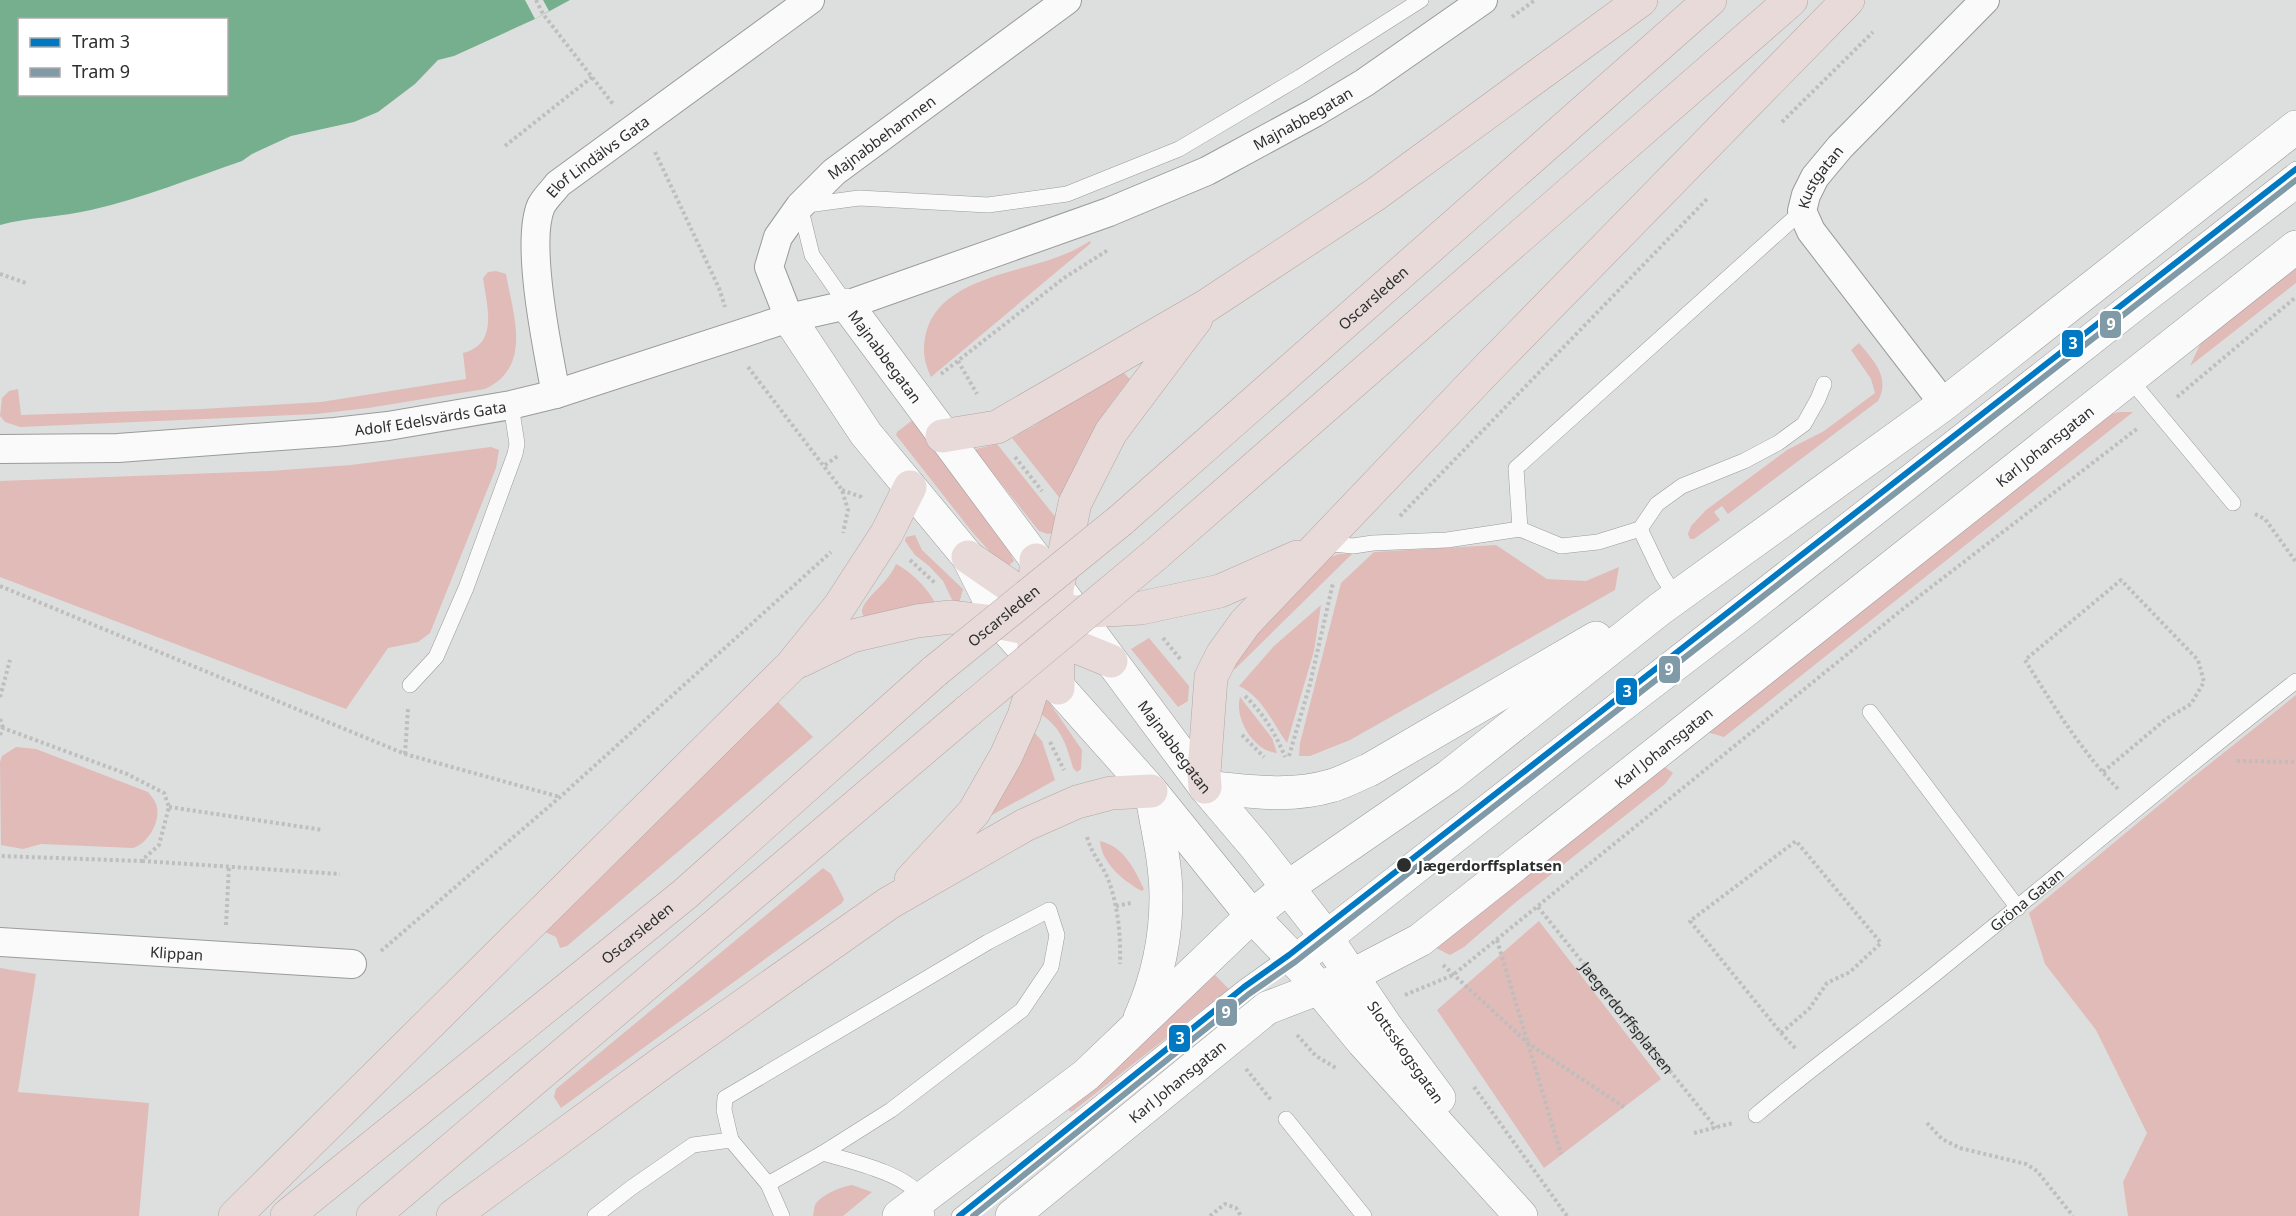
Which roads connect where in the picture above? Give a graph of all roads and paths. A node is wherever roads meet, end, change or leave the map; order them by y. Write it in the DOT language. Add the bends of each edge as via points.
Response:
graph roads {
  1 [pos="536,0"];
  2 [pos="810,0"];
  3 [pos="1066,0"];
  4 [pos="1421,0"];
  5 [pos="1483,0"];
  6 [pos="1535,0"];
  7 [pos="1641,0"];
  8 [pos="1710,0"];
  9 [pos="1791,0"];
  10 [pos="1848,0"];
  11 [pos="1985,0"];
  12 [pos="1506,21"];
  13 [pos="1873,32"];
  14 [pos="592,76"];
  15 [pos="1781,123"];
  16 [pos="633,127"];
  17 [pos="2296,127"];
  18 [pos="504,146"];
  19 [pos="2296,169"];
  20 [pos="1714,191"];
  21 [pos="2296,192"];
  22 [pos="800,206"];
  23 [pos="1802,211"];
  24 [pos="2296,248"];
  25 [pos="1109,249"];
  26 [pos="0,274"];
  27 [pos="26,283"];
  28 [pos="2296,297"];
  29 [pos="847,305"];
  30 [pos="1206,306"];
  31 [pos="789,318"];
  32 [pos="735,335"];
  33 [pos="2129,378"];
  34 [pos="1824,384"];
  35 [pos="556,394"];
  36 [pos="915,396"];
  37 [pos="1944,404"];
  38 [pos="511,405"];
  39 [pos="2158,413"];
  40 [pos="866,434"];
  41 [pos="942,436"];
  42 [pos="0,449"];
  43 [pos="825,465"];
  44 [pos="910,487"];
  45 [pos="2233,503"];
  46 [pos="1520,529"];
  47 [pos="1640,529"];
  48 [pos="840,539"];
  49 [pos="1322,543"];
  50 [pos="1373,543"];
  51 [pos="836,547"];
  52 [pos="968,557"];
  53 [pos="1036,560"];
  54 [pos="2296,562"];
  55 [pos="1333,581"];
  56 [pos="0,586"];
  57 [pos="1668,603"];
  58 [pos="1049,620"];
  59 [pos="1001,623"];
  60 [pos="10,660"];
  61 [pos="791,666"];
  62 [pos="2296,681"];
  63 [pos="410,685"];
  64 [pos="1238,689"];
  65 [pos="0,697"];
  66 [pos="1870,712"];
  67 [pos="0,719"];
  68 [pos="3,728"];
  69 [pos="0,735"];
  70 [pos="405,754"];
  71 [pos="2194,760"];
  72 [pos="2296,762"];
  73 [pos="2103,772"];
  74 [pos="1205,788"];
  75 [pos="1151,791"];
  76 [pos="560,797"];
  77 [pos="170,807"];
  78 [pos="2138,810"];
  79 [pos="323,830"];
  80 [pos="0,856"];
  81 [pos="141,861"];
  82 [pos="229,866"];
  83 [pos="340,874"];
  84 [pos="1288,887"];
  85 [pos="889,903"];
  86 [pos="1538,907"];
  87 [pos="2018,908"];
  88 [pos="1252,916"];
  89 [pos="1326,937"];
  90 [pos="1497,940"];
  91 [pos="0,942"];
  92 [pos="224,957"];
  93 [pos="364,960"];
  94 [pos="1353,975"];
  95 [pos="1453,975"];
  96 [pos="1293,980"];
  97 [pos="1414,1004"];
  98 [pos="1137,1025"];
  99 [pos="1781,1033"];
  100 [pos="1529,1044"];
  101 [pos="1244,1066"];
  102 [pos="1813,1067"];
  103 [pos="1469,1080"];
  104 [pos="1624,1107"];
  105 [pos="1756,1115"];
  106 [pos="1286,1119"];
  107 [pos="1927,1123"];
  108 [pos="1716,1128"];
  109 [pos="1694,1133"];
  110 [pos="731,1140"];
  111 [pos="823,1153"];
  112 [pos="1561,1154"];
  113 [pos="768,1184"];
  114 [pos="916,1210"];
  115 [pos="235,1216"];
  116 [pos="287,1216"];
  117 [pos="372,1216"];
  118 [pos="453,1216"];
  119 [pos="595,1216"];
  120 [pos="782,1216"];
  121 [pos="959,1216"];
  122 [pos="1012,1216"];
  123 [pos="1210,1216"];
  124 [pos="1241,1216"];
  125 [pos="1364,1216"];
  126 [pos="1523,1216"];
  127 [pos="1568,1216"];
  128 [pos="2073,1216"];
  1 -- 14 [label="path"];
  2 -- 16 [label="street, Elof Lindälvs Gata"];
  3 -- 22 [label="street, Majnabbehamnen" via="834,172"];
  4 -- 22 [label="lane" via="1179,149 1067,194 988,205 859,198"];
  5 -- 29 [label="street, Majnabbegatan" via="1364,83 1207,171 1109,212"];
  6 -- 12 [label="path"];
  7 -- 30 [label="highway" via="1376,194"];
  8 -- 116 [label="highway, Oscarsleden, bridge" via="1121,520 935,671 685,894"];
  9 -- 117 [label="highway, bridge" via="1155,555"];
  10 -- 49 [label="highway"];
  11 -- 23 [label="street, Kustgatan" via="1840,147 1815,177"];
  13 -- 15 [label="path"];
  14 -- 16 [label="path"];
  14 -- 18 [label="path"];
  16 -- 32 [label="path" via="655,153 719,288"];
  16 -- 35 [label="street, Elof Lindälvs Gata" via="558,184 541,206 535,234 536,268"];
  17 -- 37 [label="street"];
  19 -- 89 [label="lane"];
  20 -- 50 [label="path"];
  21 -- 89 [label="lane" via="1744,623"];
  22 -- 29 [label="lane" via="812,255"];
  22 -- 31 [label="street, Majnabbehamnen" via="778,237 769,267"];
  23 -- 37 [label="street, Kustgatan" via="1811,231"];
  23 -- 46 [label="lane" via="1516,468"];
  24 -- 33 [label="street, Karl Johansgatan"];
  25 -- 36 [label="path" via="1064,278"];
  26 -- 27 [label="path"];
  28 -- 39 [label="path"];
  29 -- 31 [label="street, Adolf Edelsvärds Gata"];
  29 -- 36 [label="street, Majnabbegatan"];
  30 -- 41 [label="highway" via="997,427"];
  30 -- 58 [label="highway" via="1111,432 1075,503"];
  31 -- 32 [label="street, Adolf Edelsvärds Gata"];
  31 -- 40 [label="street, Majnabbegatan"];
  32 -- 35 [label="street, Adolf Edelsvärds Gata"];
  32 -- 43 [label="path" via="748,368"];
  33 -- 39 [label="lane"];
  33 -- 94 [label="street, Karl Johansgatan" via="1420,940"];
  34 -- 47 [label="lane" via="1804,424 1778,444 1682,486 1657,504"];
  35 -- 38 [label="street, Adolf Edelsvärds Gata"];
  36 -- 41 [label="street, Majnabbegatan"];
  37 -- 57 [label="street"];
  38 -- 42 [label="street, Adolf Edelsvärds Gata" via="335,432 118,448"];
  38 -- 63 [label="lane" via="515,454 436,657"];
  39 -- 45 [label="lane"];
  39 -- 86 [label="path" via="1904,608"];
  40 -- 43 [label="path"];
  40 -- 44 [label="street, Majnabbegatan"];
  41 -- 53 [label="street, Majnabbegatan"];
  43 -- 48 [label="path" via="842,490 848,510"];
  44 -- 52 [label="street, Majnabbegatan"];
  44 -- 61 [label="highway" via="887,533 839,607"];
  45 -- 54 [label="path" via="2265,519"];
  46 -- 47 [label="lane" via="1561,546 1598,542"];
  46 -- 50 [label="lane" via="1447,540"];
  47 -- 57 [label="lane" via="1662,575"];
  49 -- 50 [label="lane"];
  49 -- 58 [label="highway" via="1220,591 1141,608"];
  49 -- 74 [label="highway" via="1245,623 1211,677"];
  51 -- 76 [label="path"];
  52 -- 58 [label="highway"];
  52 -- 59 [label="street, Majnabbegatan"];
  53 -- 58 [label="highway"];
  55 -- 64 [label="path" via="1287,763 1269,725"];
  56 -- 70 [label="path"];
  57 -- 74 [label="street" via="1596,638 1369,770 1332,786 1292,792"];
  57 -- 84 [label="street" via="1449,776"];
  58 -- 59 [label="street, Majnabbegatan"];
  58 -- 74 [label="street, Majnabbegatan" via="1111,661"];
  58 -- 75 [label="street, Majnabbegatan" via="1058,688"];
  58 -- 85 [label="highway" via="1024,716 1006,756 974,812"];
  59 -- 61 [label="highway" via="950,617 917,621 852,636"];
  60 -- 65 [label="path"];
  61 -- 115 [label="highway"];
  62 -- 71 [label="lane, Gröna Gatan"];
  63 -- 70 [label="path"];
  66 -- 87 [label="lane"];
  67 -- 68 [label="path"];
  68 -- 69 [label="path"];
  68 -- 77 [label="path" via="127,774 164,793"];
  70 -- 76 [label="path"];
  71 -- 72 [label="path"];
  71 -- 78 [label="lane, Gröna Gatan"];
  73 -- 73 [label="path" via="2068,728 2025,660 2121,580 2198,660 2204,682 2191,705 2166,718"];
  73 -- 78 [label="path"];
  74 -- 84 [label="street, Majnabbegatan"];
  75 -- 85 [label="highway" via="1077,802 1025,825"];
  75 -- 88 [label="street, Majnabbegatan"];
  75 -- 98 [label="street" via="1166,898 1154,986"];
  76 -- 93 [label="path"];
  77 -- 79 [label="path"];
  77 -- 81 [label="path" via="159,845"];
  78 -- 87 [label="lane, Gröna Gatan"];
  80 -- 81 [label="path"];
  81 -- 82 [label="path"];
  82 -- 83 [label="path"];
  82 -- 92 [label="path"];
  84 -- 88 [label="street"];
  84 -- 89 [label="street, Slottsskogsgatan"];
  85 -- 118 [label="highway"];
  86 -- 90 [label="path"];
  86 -- 108 [label="path, Jaegerdorffsplatsen"];
  87 -- 102 [label="lane, Gröna Gatan"];
  88 -- 96 [label="street, Slottsskogsgatan"];
  88 -- 98 [label="street"];
  89 -- 94 [label="street, Slottsskogsgatan"];
  89 -- 96 [label="lane"];
  90 -- 95 [label="path"];
  90 -- 100 [label="path"];
  91 -- 92 [label="street, Klippan"];
  92 -- 93 [label="street, Klippan"];
  94 -- 96 [label="street, Karl Johansgatan"];
  94 -- 126 [label="street, Slottsskogsgatan"];
  95 -- 97 [label="path" via="1407,994"];
  95 -- 100 [label="path"];
  96 -- 121 [label="lane" via="1235,994"];
  96 -- 122 [label="street, Karl Johansgatan"];
  96 -- 126 [label="street, Slottsskogsgatan" via="1363,1042"];
  98 -- 114 [label="street" via="1086,1075"];
  99 -- 99 [label="path" via="1809,1009 1827,983 1850,972 1881,943 1796,841 1690,921"];
  99 -- 102 [label="path"];
  100 -- 104 [label="path"];
  100 -- 112 [label="path"];
  101 -- 106 [label="path"];
  102 -- 105 [label="lane, Gröna Gatan"];
  103 -- 127 [label="path"];
  105 -- 108 [label="path"];
  106 -- 125 [label="lane"];
  107 -- 128 [label="path" via="1942,1139 1960,1148 2026,1164 2037,1171"];
  108 -- 109 [label="path"];
  110 -- 111 [label="lane" via="725,1098 1049,910 1057,935 1051,967 1022,1010 891,1110"];
  110 -- 113 [label="lane"];
  110 -- 119 [label="lane" via="693,1145"];
  111 -- 113 [label="lane"];
  111 -- 114 [label="lane" via="878,1170 907,1184"];
  113 -- 120 [label="lane"];
  123 -- 124 [label="path" via="1225,1204 1236,1208"];
}
